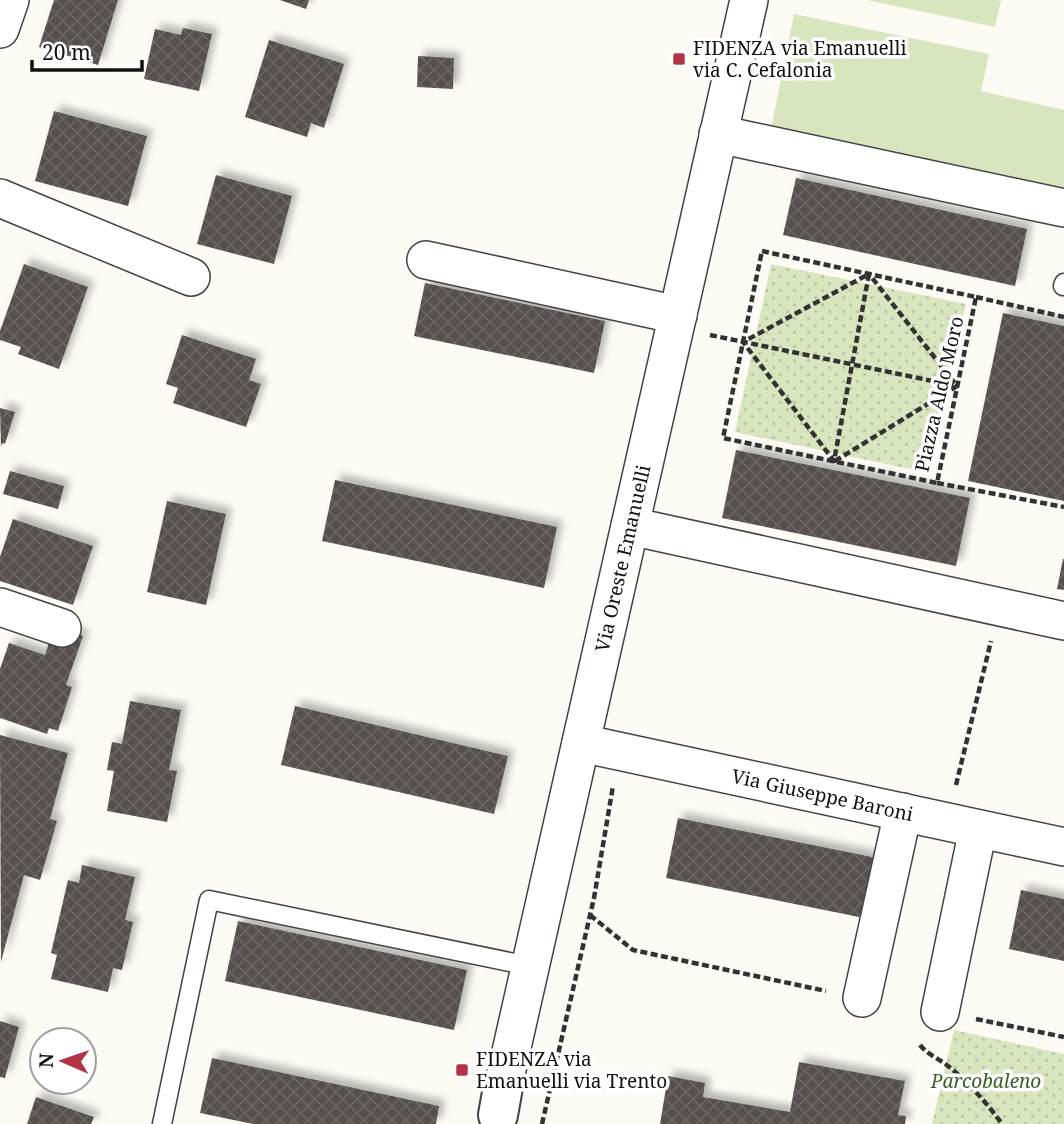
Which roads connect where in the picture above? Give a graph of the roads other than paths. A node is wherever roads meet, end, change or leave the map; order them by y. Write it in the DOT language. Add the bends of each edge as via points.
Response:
graph roads {
  1 [pos="10,0"];
  2 [pos="748,0"];
  3 [pos="0,29"];
  4 [pos="718,134"];
  5 [pos="0,198"];
  6 [pos="1064,208"];
  7 [pos="426,260"];
  8 [pos="191,277"];
  9 [pos="676,321"];
  10 [pos="630,526"];
  11 [pos="0,607"];
  12 [pos="1064,621"];
  13 [pos="62,628"];
  14 [pos="581,743"];
  15 [pos="903,813"];
  16 [pos="978,829"];
  17 [pos="1064,848"];
  18 [pos="529,966"];
  19 [pos="863,999"];
  20 [pos="940,1012"];
  21 [pos="498,1112"];
  22 [pos="162,1124"];
  1 -- 3 [label="street"];
  2 -- 4 [label="street, Via Oreste Emanuelli"];
  4 -- 6 [label="street"];
  4 -- 9 [label="street, Via Oreste Emanuelli"];
  5 -- 8 [label="street"];
  7 -- 9 [label="street"];
  9 -- 10 [label="street, Via Oreste Emanuelli"];
  10 -- 12 [label="street"];
  10 -- 14 [label="street, Via Oreste Emanuelli"];
  11 -- 13 [label="street"];
  14 -- 15 [label="street, Via Giuseppe Baroni"];
  14 -- 18 [label="street, Via Oreste Emanuelli"];
  15 -- 16 [label="street, Via Giuseppe Baroni"];
  15 -- 19 [label="street"];
  16 -- 17 [label="street, Via Giuseppe Baroni"];
  16 -- 20 [label="street"];
  18 -- 21 [label="street, Via Oreste Emanuelli"];
  18 -- 22 [label="lane" via="209,900"];
}
